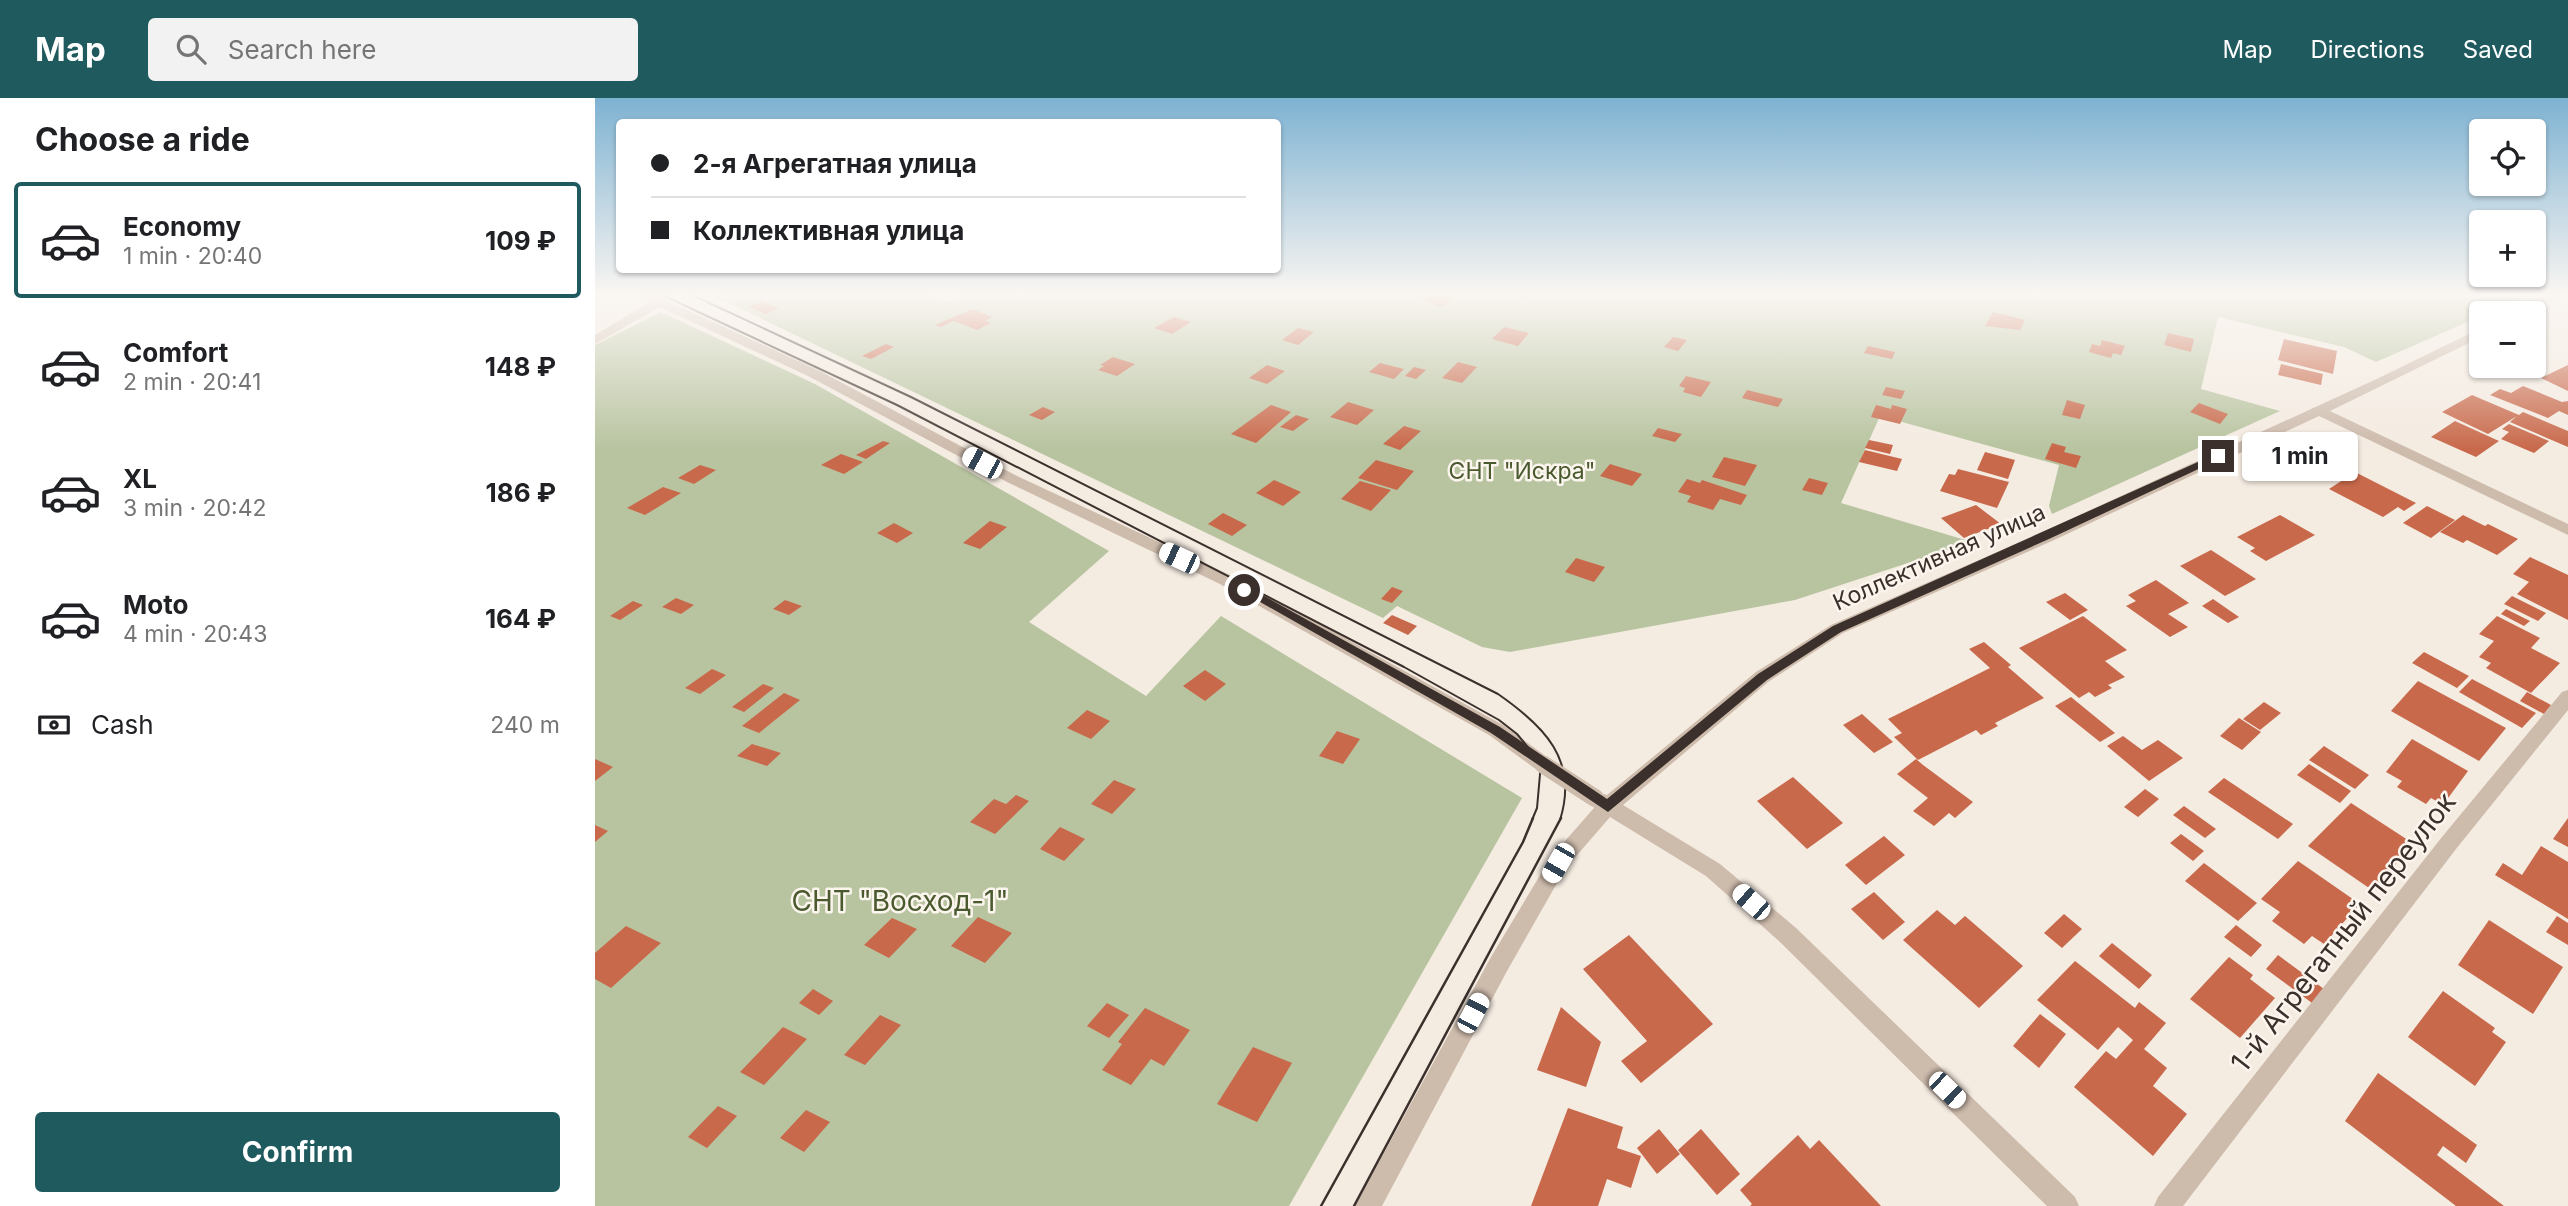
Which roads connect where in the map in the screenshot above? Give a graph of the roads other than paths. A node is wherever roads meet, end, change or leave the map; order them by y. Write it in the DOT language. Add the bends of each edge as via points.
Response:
graph roads {
  1 [pos="754,346"];
  2 [pos="2452,346"];
  3 [pos="2317,410"];
  4 [pos="2568,530"];
  5 [pos="2568,697"];
  6 [pos="1601,802"];
  7 [pos="1368,1206"];
  8 [pos="2066,1206"];
  9 [pos="2167,1206"];
  1 -- 6 [label="street, bridge" via="1012,479 1226,580 1496,730"];
  2 -- 3 [label="street, Коллективная улица"];
  3 -- 4 [label="street"];
  3 -- 6 [label="street, Коллективная улица" via="1837,629 1762,677"];
  5 -- 9 [label="street, 1-й Агрегатный переулок"];
  6 -- 7 [label="street, Коллективная улица" via="1558,863 1499,964"];
  6 -- 8 [label="street" via="1713,870 1789,935"];
}
